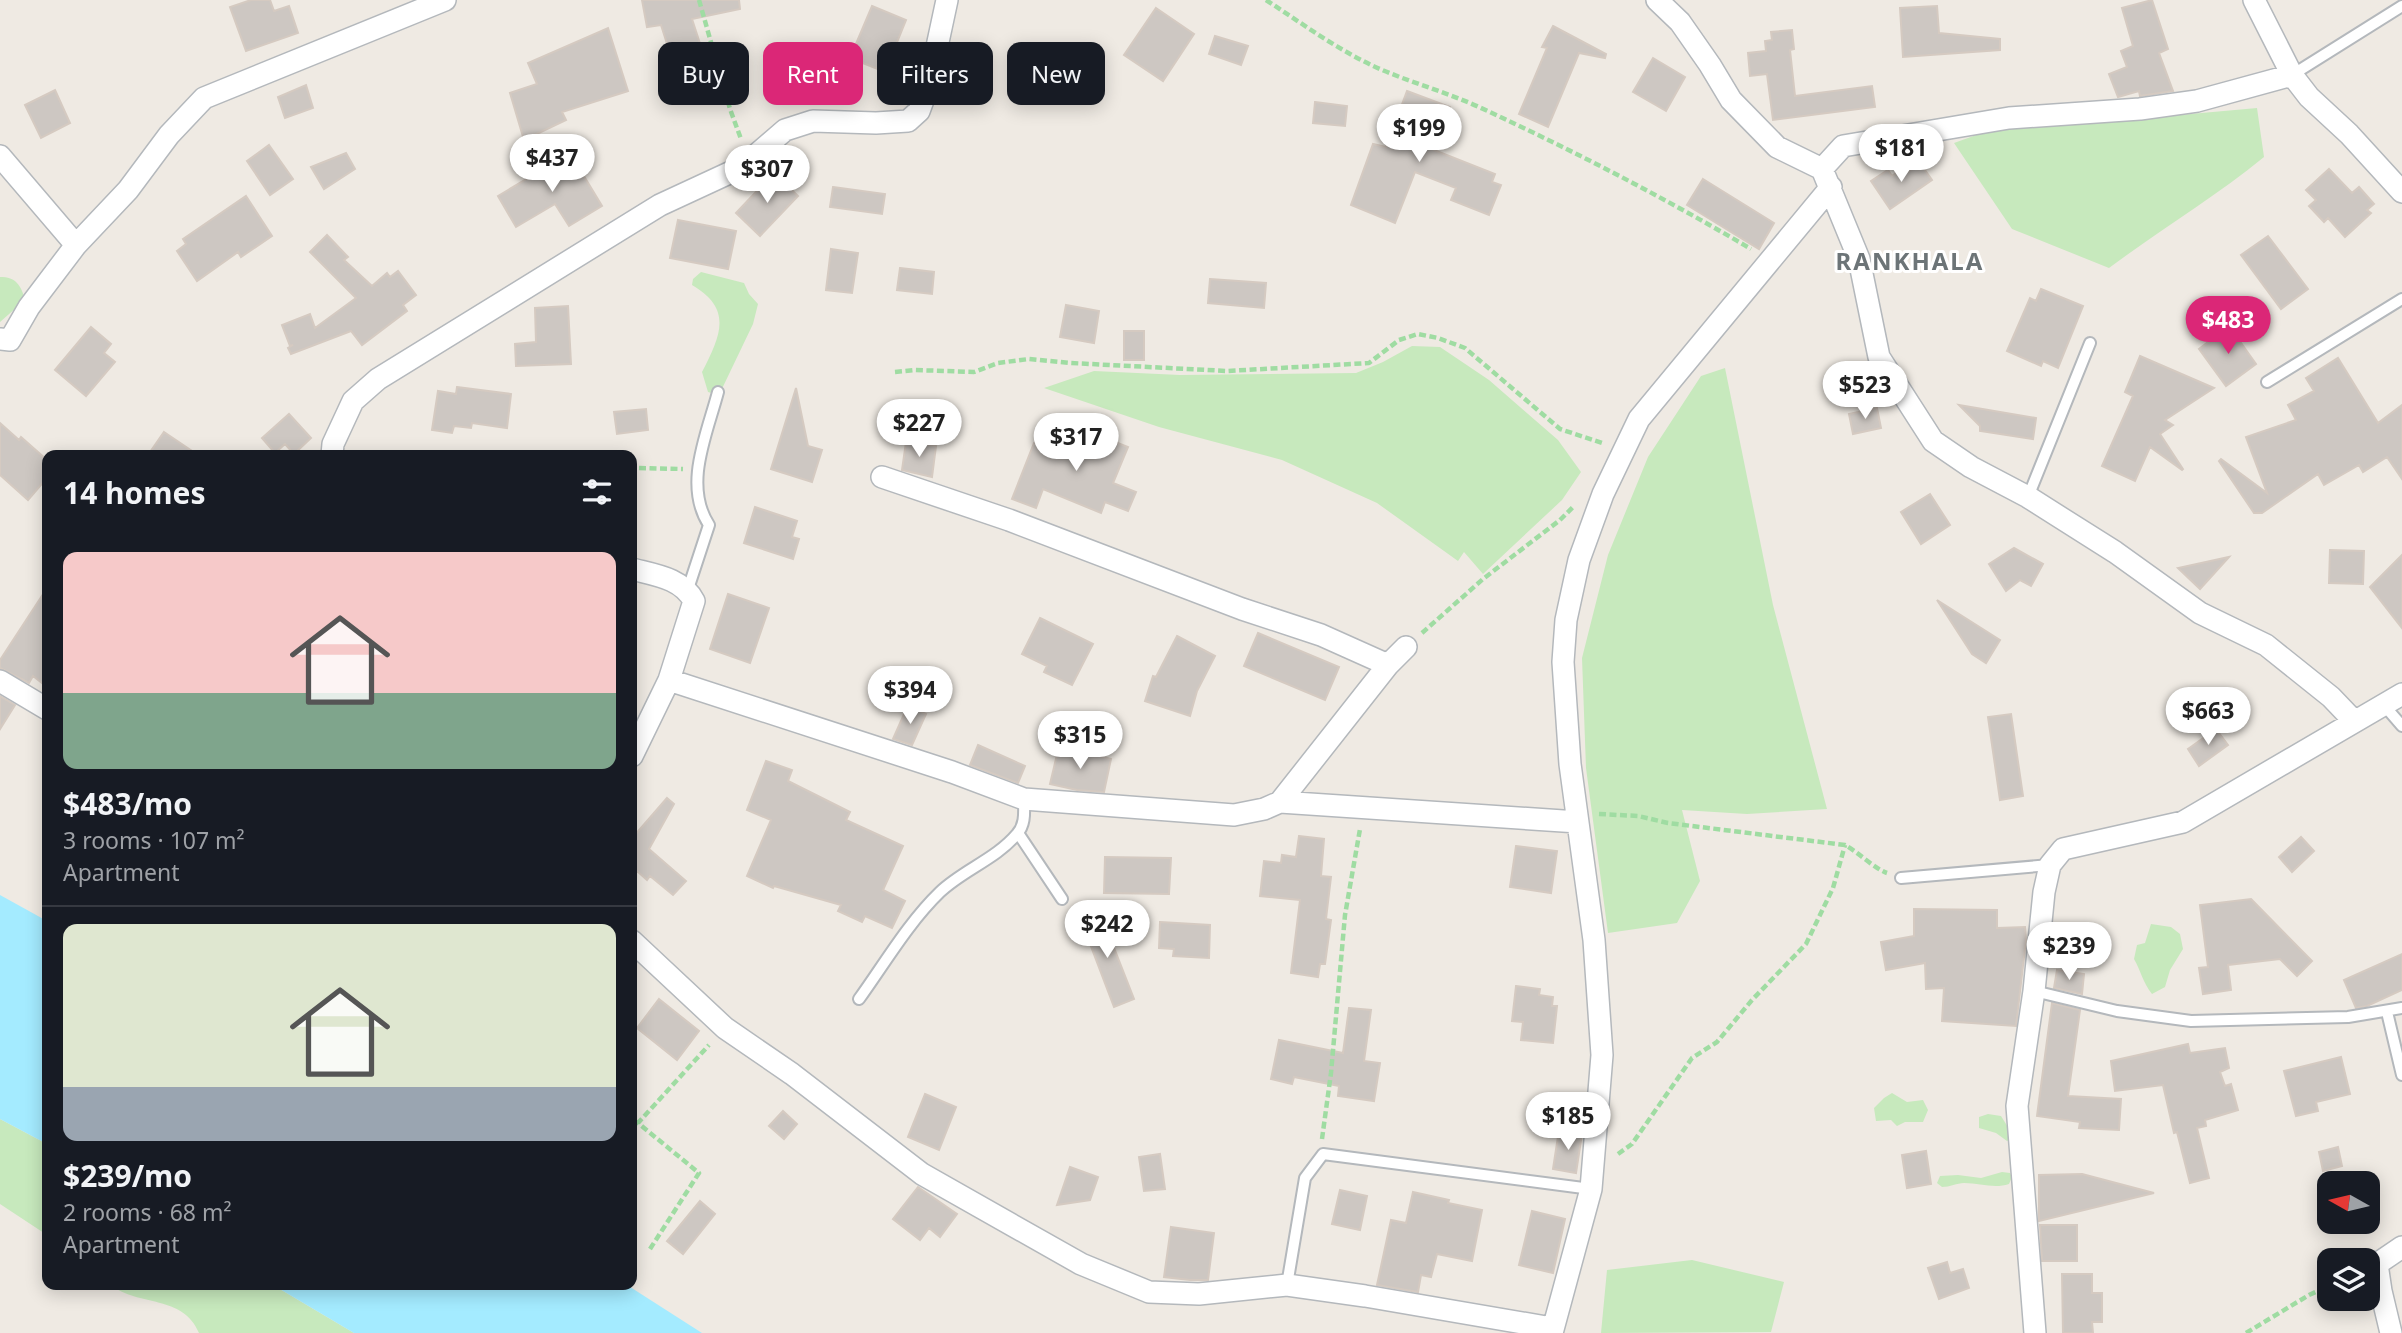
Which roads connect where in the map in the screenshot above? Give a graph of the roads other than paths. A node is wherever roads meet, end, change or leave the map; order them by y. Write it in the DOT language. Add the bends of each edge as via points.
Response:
graph roads {
  1 [pos="445,0"];
  2 [pos="947,0"];
  3 [pos="1657,0"];
  4 [pos="2254,0"];
  5 [pos="2402,6"];
  6 [pos="2292,75"];
  7 [pos="0,156"];
  8 [pos="1826,178"];
  9 [pos="2402,192"];
  10 [pos="76,245"];
  11 [pos="2402,299"];
  12 [pos="0,340"];
  13 [pos="2090,343"];
  14 [pos="2267,382"];
  15 [pos="718,392"];
  16 [pos="332,450"];
  17 [pos="882,477"];
  18 [pos="2028,497"];
  19 [pos="637,570"];
  20 [pos="688,589"];
  21 [pos="1406,648"];
  22 [pos="1388,665"];
  23 [pos="669,680"];
  24 [pos="0,681"];
  25 [pos="2402,694"];
  26 [pos="2382,704"];
  27 [pos="42,706"];
  28 [pos="2353,720"];
  29 [pos="2402,726"];
  30 [pos="637,746"];
  31 [pos="1024,799"];
  32 [pos="1280,802"];
  33 [pos="1577,817"];
  34 [pos="1018,833"];
  35 [pos="2050,865"];
  36 [pos="1901,878"];
  37 [pos="1062,900"];
  38 [pos="637,946"];
  39 [pos="2034,991"];
  40 [pos="859,999"];
  41 [pos="2402,1008"];
  42 [pos="2387,1012"];
  43 [pos="2402,1075"];
  44 [pos="1591,1189"];
  45 [pos="2402,1247"];
  46 [pos="1287,1285"];
  47 [pos="1552,1331"];
  48 [pos="2035,1333"];
  49 [pos="2391,1333"];
  1 -- 10 [label="street" via="204,98"];
  2 -- 16 [label="street" via="929,85 919,111 908,121 813,121 785,130 742,167 660,205 378,379 353,401"];
  3 -- 8 [label="street" via="1680,22 1731,100 1777,147"];
  4 -- 6 [label="street"];
  5 -- 6 [label="lane"];
  6 -- 8 [label="street" via="2197,101 2009,118 1843,146"];
  6 -- 9 [label="street"];
  7 -- 10 [label="street"];
  8 -- 18 [label="street" via="1859,259 1886,367 1933,441 1970,467"];
  8 -- 33 [label="street" via="1770,260 1639,419 1603,494 1578,560 1566,620 1563,662"];
  10 -- 12 [label="street" via="10,340"];
  11 -- 14 [label="lane"];
  13 -- 18 [label="lane"];
  15 -- 20 [label="lane" via="695,479 701,513 709,525"];
  17 -- 22 [label="street" via="1321,635"];
  18 -- 28 [label="street" via="2200,613 2266,645"];
  19 -- 20 [label="street"];
  20 -- 23 [label="street" via="694,601"];
  21 -- 22 [label="street"];
  22 -- 32 [label="street"];
  23 -- 30 [label="street"];
  23 -- 31 [label="street"];
  24 -- 27 [label="street"];
  25 -- 26 [label="street"];
  26 -- 28 [label="street"];
  26 -- 29 [label="lane"];
  28 -- 35 [label="street" via="2183,822 2063,849"];
  31 -- 32 [label="street" via="1234,815"];
  31 -- 34 [label="lane" via="1024,824"];
  32 -- 33 [label="street"];
  33 -- 44 [label="street" via="1594,940 1602,1055"];
  34 -- 37 [label="lane"];
  34 -- 40 [label="lane" via="927,905"];
  35 -- 36 [label="lane"];
  35 -- 39 [label="street"];
  38 -- 46 [label="street" via="725,1028 792,1073 922,1174 1081,1264 1149,1292 1199,1294"];
  39 -- 42 [label="lane" via="2117,1011 2192,1021"];
  39 -- 48 [label="street" via="2017,1106"];
  41 -- 42 [label="lane"];
  42 -- 43 [label="lane"];
  44 -- 46 [label="lane" via="1323,1154 1305,1178"];
  44 -- 47 [label="street"];
  45 -- 49 [label="street" via="2377,1264"];
  46 -- 47 [label="street"];
}
